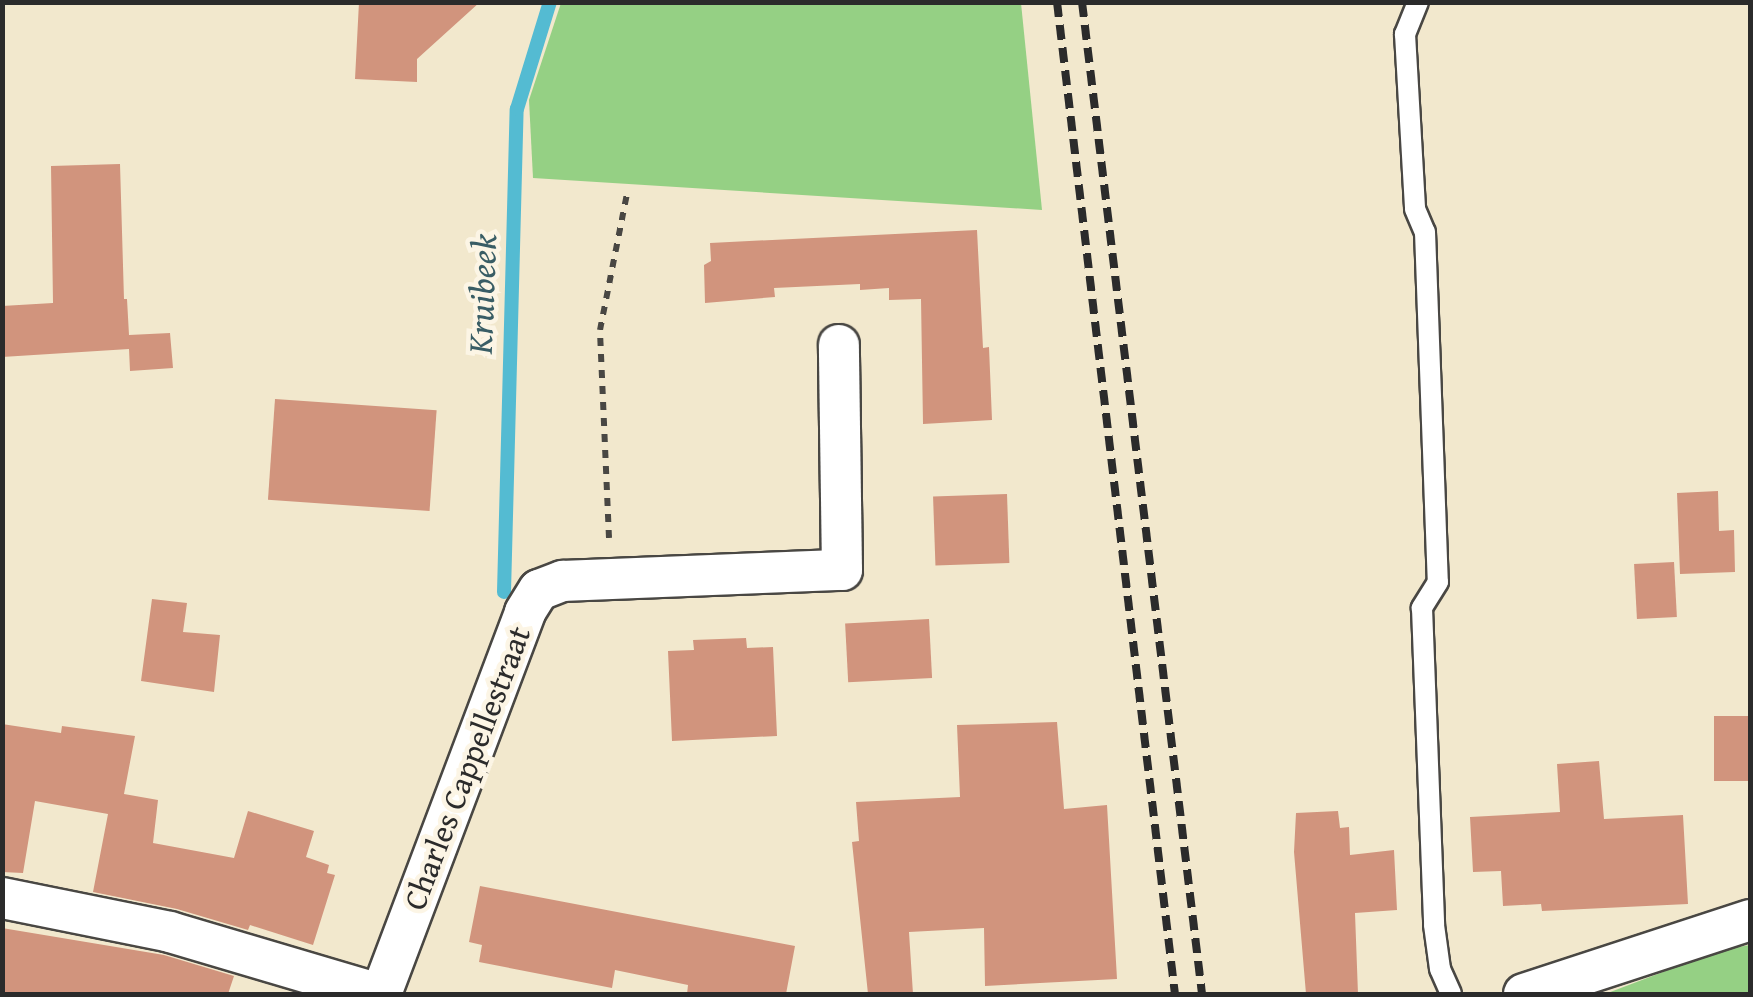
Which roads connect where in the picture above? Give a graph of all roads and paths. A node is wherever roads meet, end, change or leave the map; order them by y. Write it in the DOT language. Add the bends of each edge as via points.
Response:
graph roads {
  1 [pos="1418,2"];
  2 [pos="627,194"];
  3 [pos="839,345"];
  4 [pos="610,579"];
  5 [pos="2,898"];
  6 [pos="1750,920"];
  7 [pos="380,994"];
  8 [pos="1451,994"];
  9 [pos="1524,994"];
  1 -- 8 [label="lane" via="1404,34 1415,209 1425,232 1438,582 1422,608 1434,925"];
  2 -- 4 [label="path" via="600,330"];
  3 -- 4 [label="street, Charles Cappellestraat" via="842,570"];
  4 -- 7 [label="street, Charles Cappellestraat" via="539,590 526,612"];
  5 -- 7 [label="street, Charles Cappellestraat" via="170,932"];
  6 -- 9 [label="street"];
}
